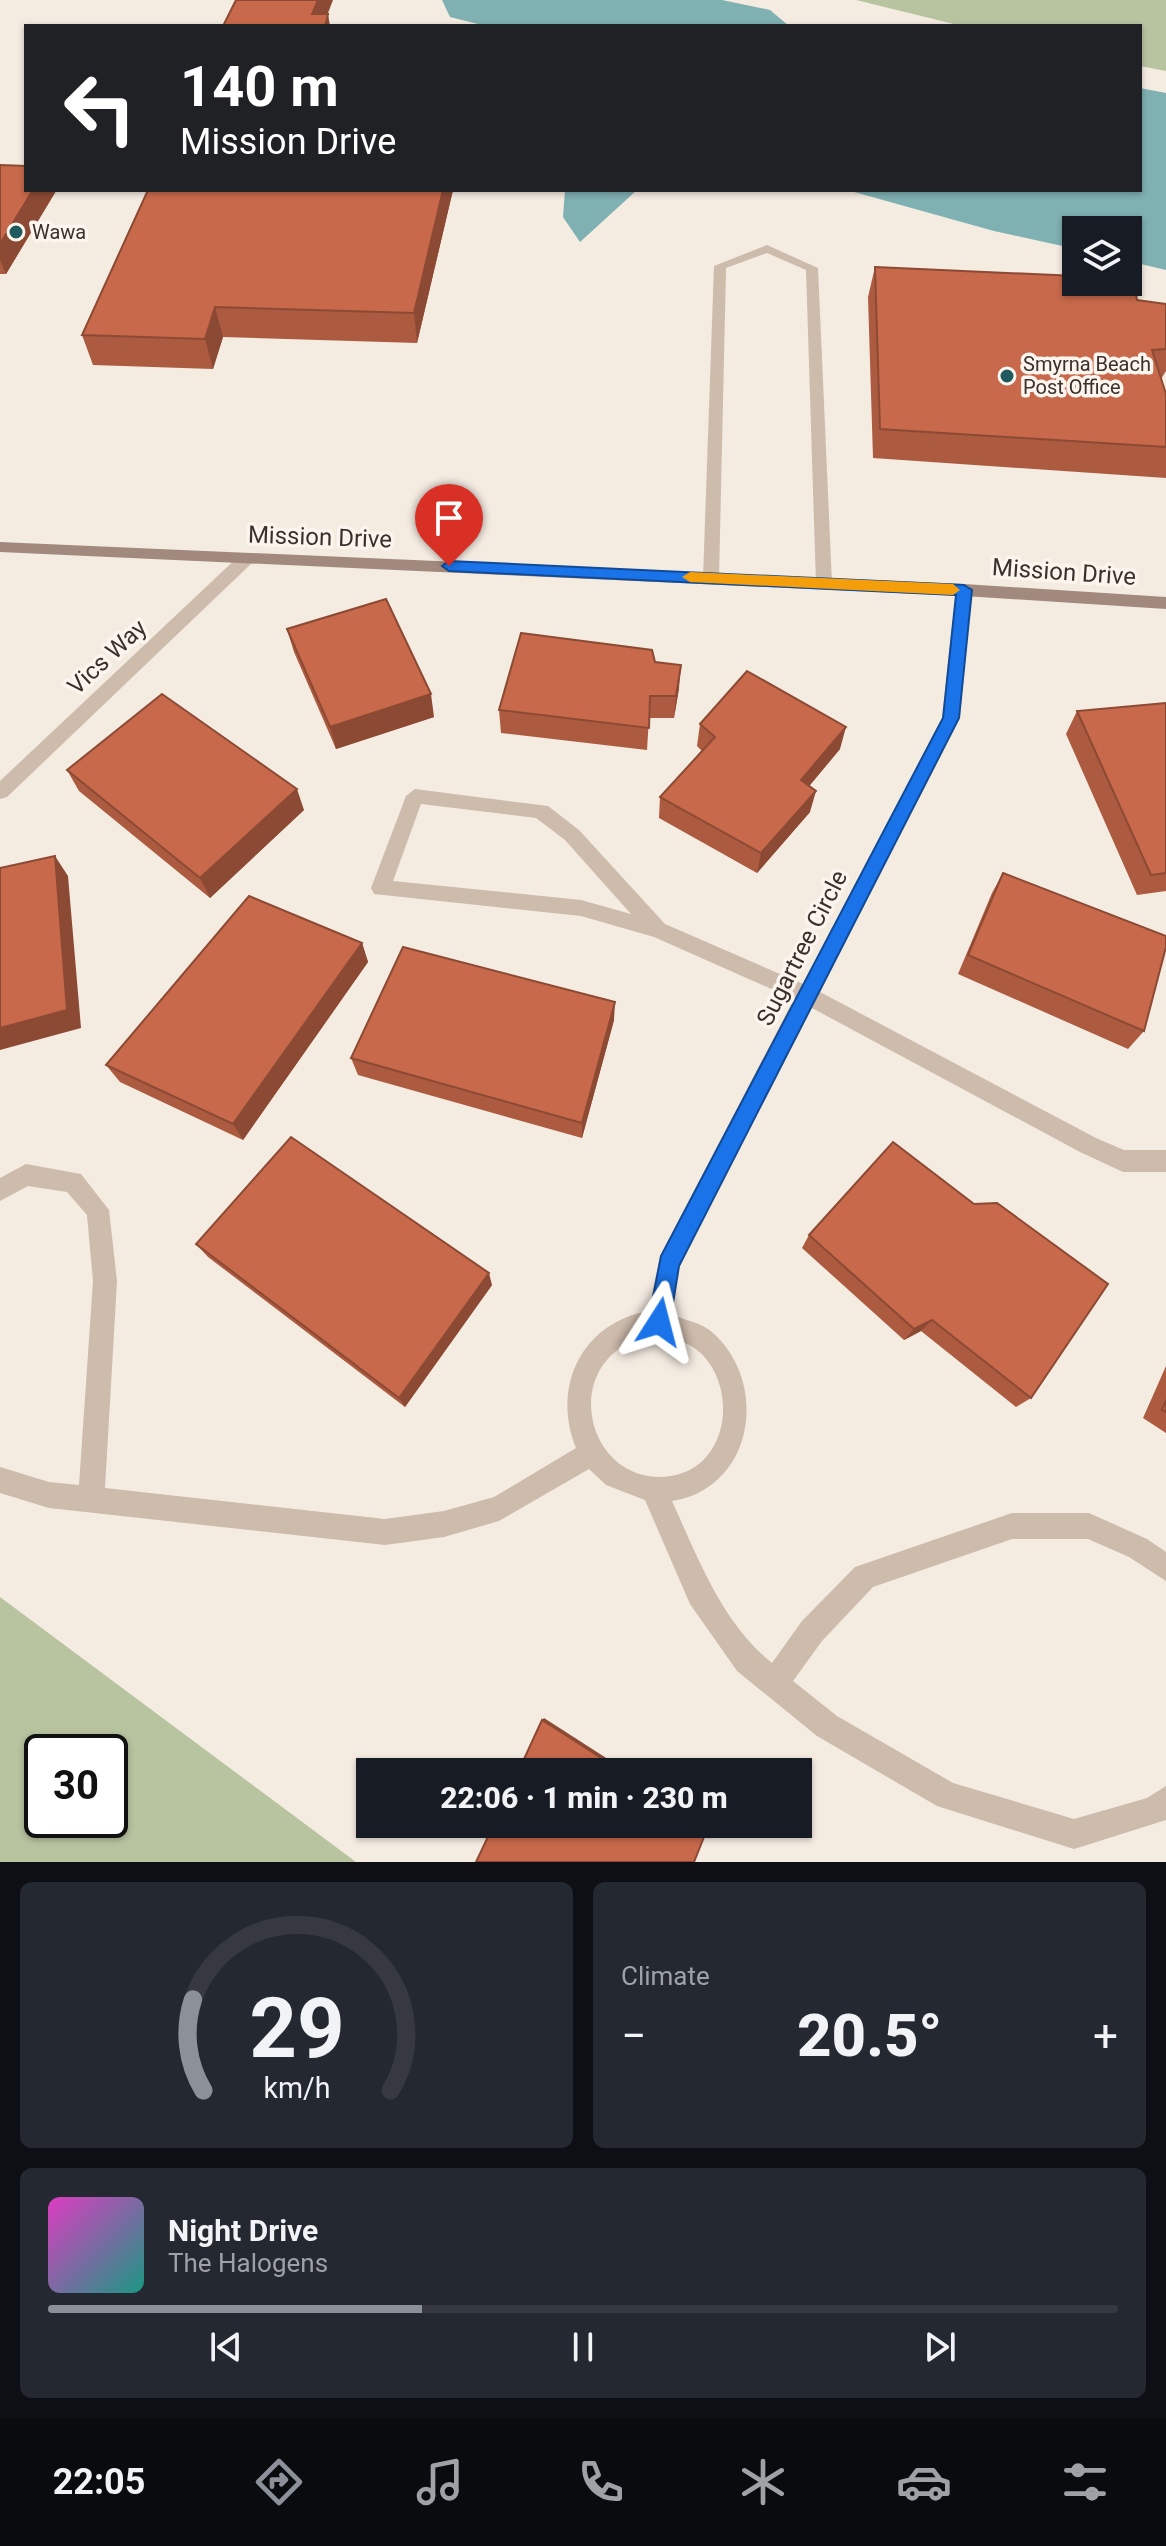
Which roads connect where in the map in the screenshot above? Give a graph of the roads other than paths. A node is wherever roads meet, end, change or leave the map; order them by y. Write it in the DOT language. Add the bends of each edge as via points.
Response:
graph roads {
  1 [pos="0,547"];
  2 [pos="247,558"];
  3 [pos="711,578"];
  4 [pos="824,584"];
  5 [pos="964,590"];
  6 [pos="1166,603"];
  7 [pos="0,792"];
  8 [pos="658,930"];
  9 [pos="807,995"];
  10 [pos="1166,1161"];
  11 [pos="0,1190"];
  12 [pos="659,1322"];
  13 [pos="592,1453"];
  14 [pos="0,1480"];
  15 [pos="655,1492"];
  16 [pos="91,1500"];
  17 [pos="1166,1568"];
  18 [pos="774,1684"];
  19 [pos="1166,1801"];
  1 -- 2 [label="street, Mission Drive"];
  2 -- 3 [label="street, Mission Drive"];
  2 -- 7 [label="street, Vics Way"];
  3 -- 4 [label="street, Mission Drive"];
  3 -- 4 [label="street" via="720,266 767,249 812,268"];
  4 -- 5 [label="street, Mission Drive"];
  5 -- 6 [label="street, Mission Drive"];
  5 -- 9 [label="street, Sugartree Circle" via="951,718"];
  8 -- 8 [label="street" via="581,908 381,888 415,796 541,811 572,835"];
  8 -- 9 [label="street"];
  9 -- 10 [label="street" via="1088,1145 1123,1161"];
  9 -- 12 [label="street, Sugartree Circle" via="668,1264"];
  11 -- 16 [label="street" via="26,1175 73,1182 98,1210 105,1281"];
  12 -- 13 [label="street" via="617,1332 588,1364 578,1408"];
  12 -- 15 [label="street" via="695,1332 713,1348 736,1390 737,1416 720,1463 690,1485"];
  13 -- 15 [label="street" via="630,1486"];
  13 -- 16 [label="street" via="499,1508 444,1524 385,1532"];
  14 -- 16 [label="street" via="49,1495"];
  15 -- 18 [label="street" via="700,1594 747,1661"];
  17 -- 18 [label="street" via="1138,1548 1089,1526 1012,1526 864,1576 812,1631"];
  18 -- 19 [label="street" via="827,1726 947,1796 1046,1826 1074,1834 1155,1810"];
}
